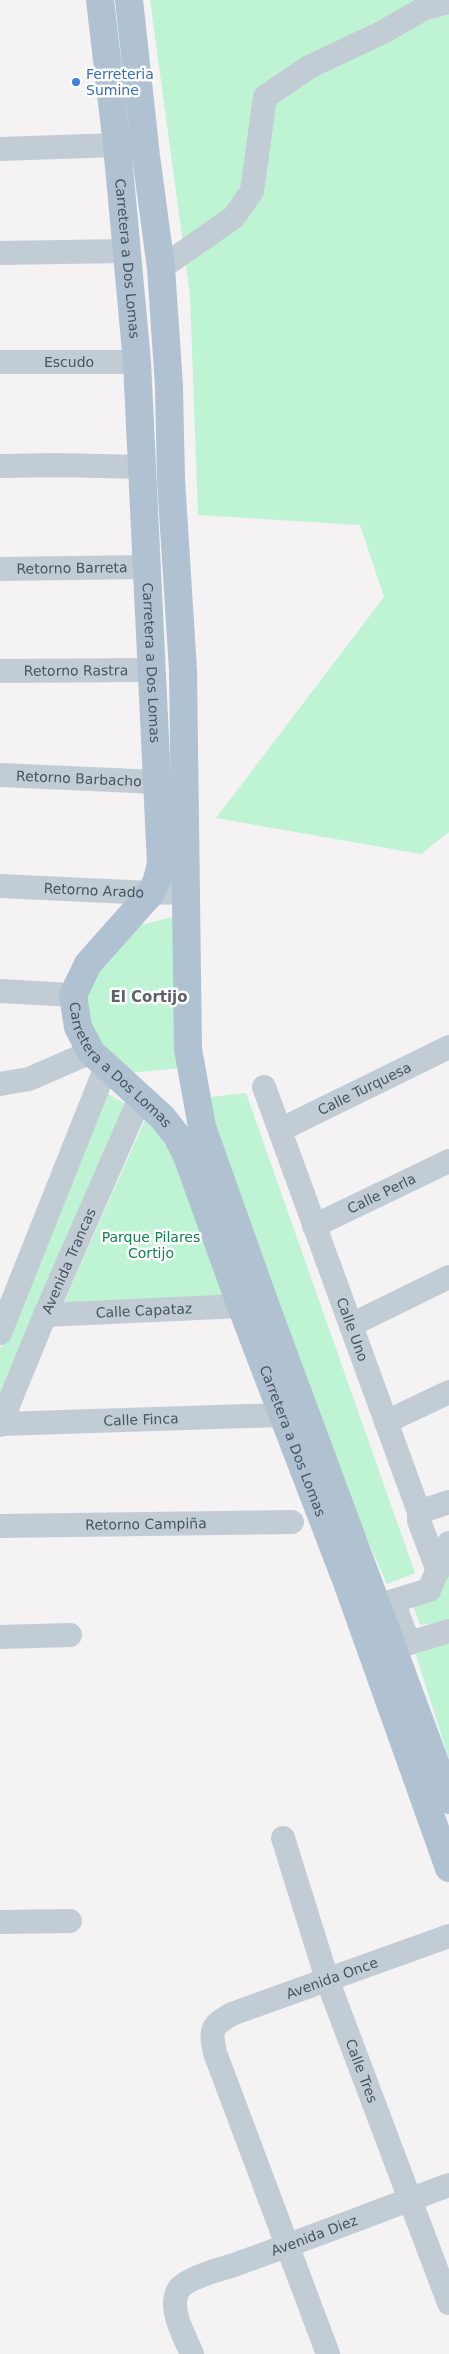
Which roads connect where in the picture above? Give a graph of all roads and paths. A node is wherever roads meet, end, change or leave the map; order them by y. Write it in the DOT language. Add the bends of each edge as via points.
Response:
graph roads {
  1 [pos="100,0"];
  2 [pos="129,0"];
  3 [pos="449,2"];
  4 [pos="117,145"];
  5 [pos="0,149"];
  6 [pos="126,251"];
  7 [pos="0,252"];
  8 [pos="161,268"];
  9 [pos="0,362"];
  10 [pos="137,362"];
  11 [pos="0,466"];
  12 [pos="143,467"];
  13 [pos="145,567"];
  14 [pos="0,569"];
  15 [pos="152,670"];
  16 [pos="0,671"];
  17 [pos="0,775"];
  18 [pos="158,782"];
  19 [pos="0,886"];
  20 [pos="187,892"];
  21 [pos="151,893"];
  22 [pos="0,991"];
  23 [pos="73,995"];
  24 [pos="449,1046"];
  25 [pos="99,1060"];
  26 [pos="0,1084"];
  27 [pos="264,1087"];
  28 [pos="140,1098"];
  29 [pos="280,1130"];
  30 [pos="449,1161"];
  31 [pos="314,1226"];
  32 [pos="449,1277"];
  33 [pos="241,1306"];
  34 [pos="45,1315"];
  35 [pos="351,1325"];
  36 [pos="0,1333"];
  37 [pos="449,1392"];
  38 [pos="282,1415"];
  39 [pos="386,1422"];
  40 [pos="0,1425"];
  41 [pos="449,1502"];
  42 [pos="419,1512"];
  43 [pos="292,1522"];
  44 [pos="0,1526"];
  45 [pos="337,1528"];
  46 [pos="449,1543"];
  47 [pos="438,1570"];
  48 [pos="385,1604"];
  49 [pos="449,1631"];
  50 [pos="70,1635"];
  51 [pos="0,1637"];
  52 [pos="401,1646"];
  53 [pos="449,1800"];
  54 [pos="283,1838"];
  55 [pos="449,1868"];
  56 [pos="70,1921"];
  57 [pos="0,1922"];
  58 [pos="449,1936"];
  59 [pos="327,1979"];
  60 [pos="449,2185"];
  61 [pos="410,2200"];
  62 [pos="289,2246"];
  63 [pos="449,2303"];
  64 [pos="192,2354"];
  65 [pos="328,2354"];
  1 -- 4 [label="main road, Carretera a Dos Lomas"];
  2 -- 8 [label="main road, Carretera a Dos Lomas"];
  3 -- 8 [label="street" via="425,8 308,68 266,97 252,191 234,216"];
  4 -- 5 [label="street"];
  4 -- 6 [label="main road, Carretera a Dos Lomas"];
  6 -- 7 [label="street"];
  6 -- 10 [label="main road, Carretera a Dos Lomas"];
  8 -- 20 [label="main road, Carretera a Dos Lomas" via="183,670"];
  9 -- 10 [label="street, Escudo"];
  10 -- 12 [label="main road, Carretera a Dos Lomas"];
  11 -- 12 [label="street"];
  12 -- 13 [label="main road, Carretera a Dos Lomas"];
  13 -- 14 [label="street, Retorno Barreta"];
  13 -- 15 [label="main road, Carretera a Dos Lomas"];
  15 -- 16 [label="street, Retorno Rastra"];
  15 -- 18 [label="main road, Carretera a Dos Lomas"];
  17 -- 18 [label="street, Retorno Barbacho"];
  18 -- 21 [label="main road, Carretera a Dos Lomas" via="161,864"];
  19 -- 21 [label="street, Retorno Arado"];
  20 -- 21 [label="street, Retorno Arado"];
  20 -- 45 [label="main road, Carretera a Dos Lomas" via="188,1049 202,1128"];
  21 -- 23 [label="main road, Carretera a Dos Lomas" via="88,964"];
  22 -- 23 [label="street"];
  23 -- 25 [label="main road, Carretera a Dos Lomas" via="78,1027"];
  24 -- 29 [label="street, Calle Turquesa"];
  25 -- 26 [label="street"];
  25 -- 28 [label="main road, Carretera a Dos Lomas"];
  25 -- 36 [label="street"];
  27 -- 29 [label="street, Calle Uno"];
  28 -- 33 [label="main road, Carretera a Dos Lomas" via="162,1117 187,1156"];
  28 -- 34 [label="street, Avenida Trancas"];
  29 -- 31 [label="street, Calle Uno"];
  30 -- 31 [label="street, Calle Perla"];
  31 -- 35 [label="street, Calle Uno"];
  32 -- 35 [label="street"];
  33 -- 34 [label="street, Calle Capataz"];
  33 -- 38 [label="main road, Carretera a Dos Lomas"];
  34 -- 40 [label="street, Avenida Trancas"];
  35 -- 39 [label="street, Calle Uno"];
  37 -- 39 [label="street"];
  38 -- 40 [label="street, Calle Finca"];
  38 -- 45 [label="main road, Carretera a Dos Lomas"];
  39 -- 42 [label="street, Calle Uno"];
  41 -- 42 [label="street"];
  42 -- 47 [label="street, Calle Uno" via="418,1521"];
  43 -- 44 [label="street, Retorno Campiña"];
  45 -- 48 [label="main road, Carretera a Dos Lomas"];
  45 -- 55 [label="main road, Carretera a Dos Lomas"];
  46 -- 47 [label="street"];
  47 -- 48 [label="street" via="429,1590"];
  48 -- 52 [label="main road, Carretera a Dos Lomas"];
  49 -- 52 [label="street"];
  50 -- 51 [label="street"];
  52 -- 53 [label="main road, Carretera a Dos Lomas"];
  54 -- 59 [label="street, Calle Tres"];
  56 -- 57 [label="street"];
  58 -- 59 [label="street, Avenida Once"];
  59 -- 61 [label="street, Calle Tres"];
  59 -- 62 [label="street, Avenida Once" via="232,2014 216,2024 211,2035"];
  60 -- 61 [label="street, Avenida Diez"];
  61 -- 62 [label="street, Avenida Diez"];
  61 -- 63 [label="street, Calle Tres"];
  62 -- 64 [label="street, Avenida Diez" via="199,2277 180,2288 175,2300"];
  62 -- 65 [label="street"];
}
